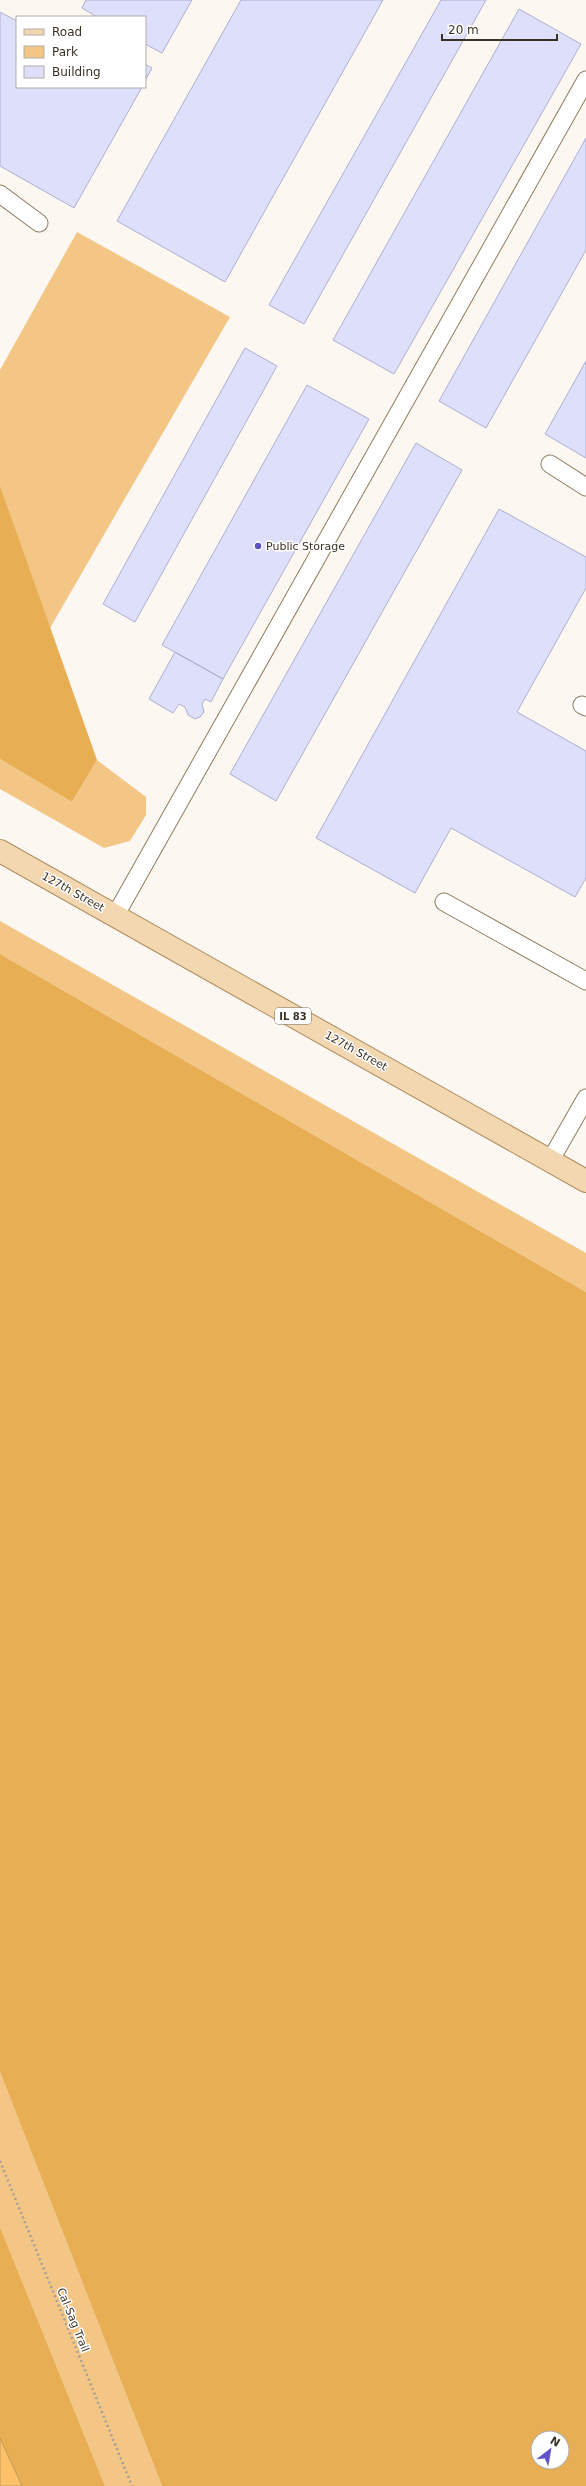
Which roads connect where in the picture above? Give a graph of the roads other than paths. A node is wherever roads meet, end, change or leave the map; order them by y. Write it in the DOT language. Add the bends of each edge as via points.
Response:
graph roads {
  1 [pos="586,80"];
  2 [pos="0,194"];
  3 [pos="39,223"];
  4 [pos="550,464"];
  5 [pos="586,487"];
  6 [pos="0,851"];
  7 [pos="444,902"];
  8 [pos="115,916"];
  9 [pos="586,981"];
  10 [pos="586,1098"];
  11 [pos="550,1161"];
  12 [pos="586,1181"];
  1 -- 8 [label="lane"];
  2 -- 3 [label="lane"];
  4 -- 5 [label="lane"];
  6 -- 8 [label="main road, 127th Street / IL 83"];
  7 -- 9 [label="lane"];
  8 -- 11 [label="main road, 127th Street / IL 83"];
  10 -- 11 [label="lane"];
  11 -- 12 [label="main road, 127th Street / IL 83"];
}
